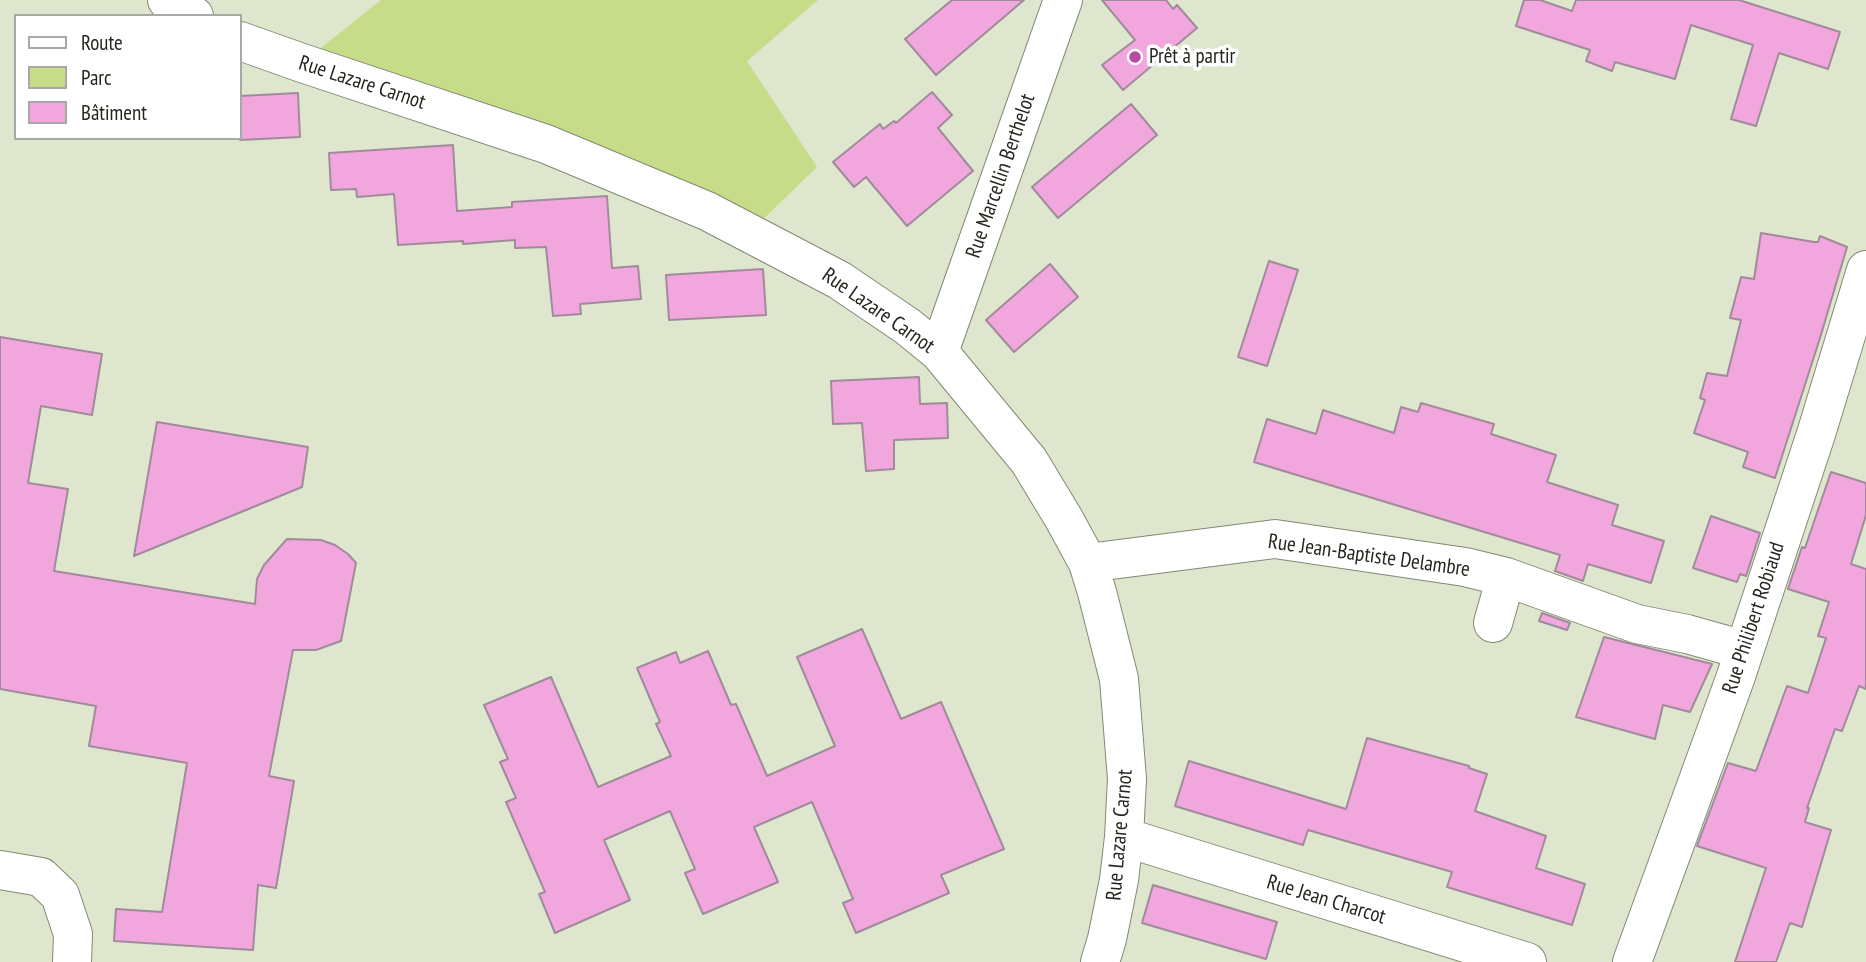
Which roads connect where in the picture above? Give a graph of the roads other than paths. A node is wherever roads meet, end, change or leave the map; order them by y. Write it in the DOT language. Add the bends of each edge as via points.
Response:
graph roads {
  1 [pos="167,0"];
  2 [pos="1063,0"];
  3 [pos="191,14"];
  4 [pos="242,42"];
  5 [pos="1866,270"];
  6 [pos="939,352"];
  7 [pos="1088,564"];
  8 [pos="1506,577"];
  9 [pos="1493,623"];
  10 [pos="1744,650"];
  11 [pos="1124,837"];
  12 [pos="0,870"];
  13 [pos="72,962"];
  14 [pos="1100,962"];
  15 [pos="1527,962"];
  16 [pos="1632,962"];
  1 -- 3 [label="street"];
  2 -- 6 [label="street, Rue Marcellin Berthelot"];
  4 -- 6 [label="street, Rue Lazare Carnot" via="546,144 707,211 839,280"];
  5 -- 10 [label="street, Rue Philibert Robiaud"];
  6 -- 7 [label="street, Rue Lazare Carnot" via="1029,461"];
  7 -- 8 [label="street, Rue Jean-Baptiste Delambre" via="1275,539"];
  7 -- 11 [label="street, Rue Lazare Carnot" via="1119,679 1127,764"];
  8 -- 9 [label="street"];
  8 -- 10 [label="street, Rue Jean-Baptiste Delambre" via="1637,624"];
  10 -- 16 [label="street, Rue Philibert Robiaud"];
  11 -- 14 [label="street, Rue Lazare Carnot"];
  11 -- 15 [label="street, Rue Jean Charcot"];
  12 -- 13 [label="street" via="41,877 60,895 73,934"];
}
